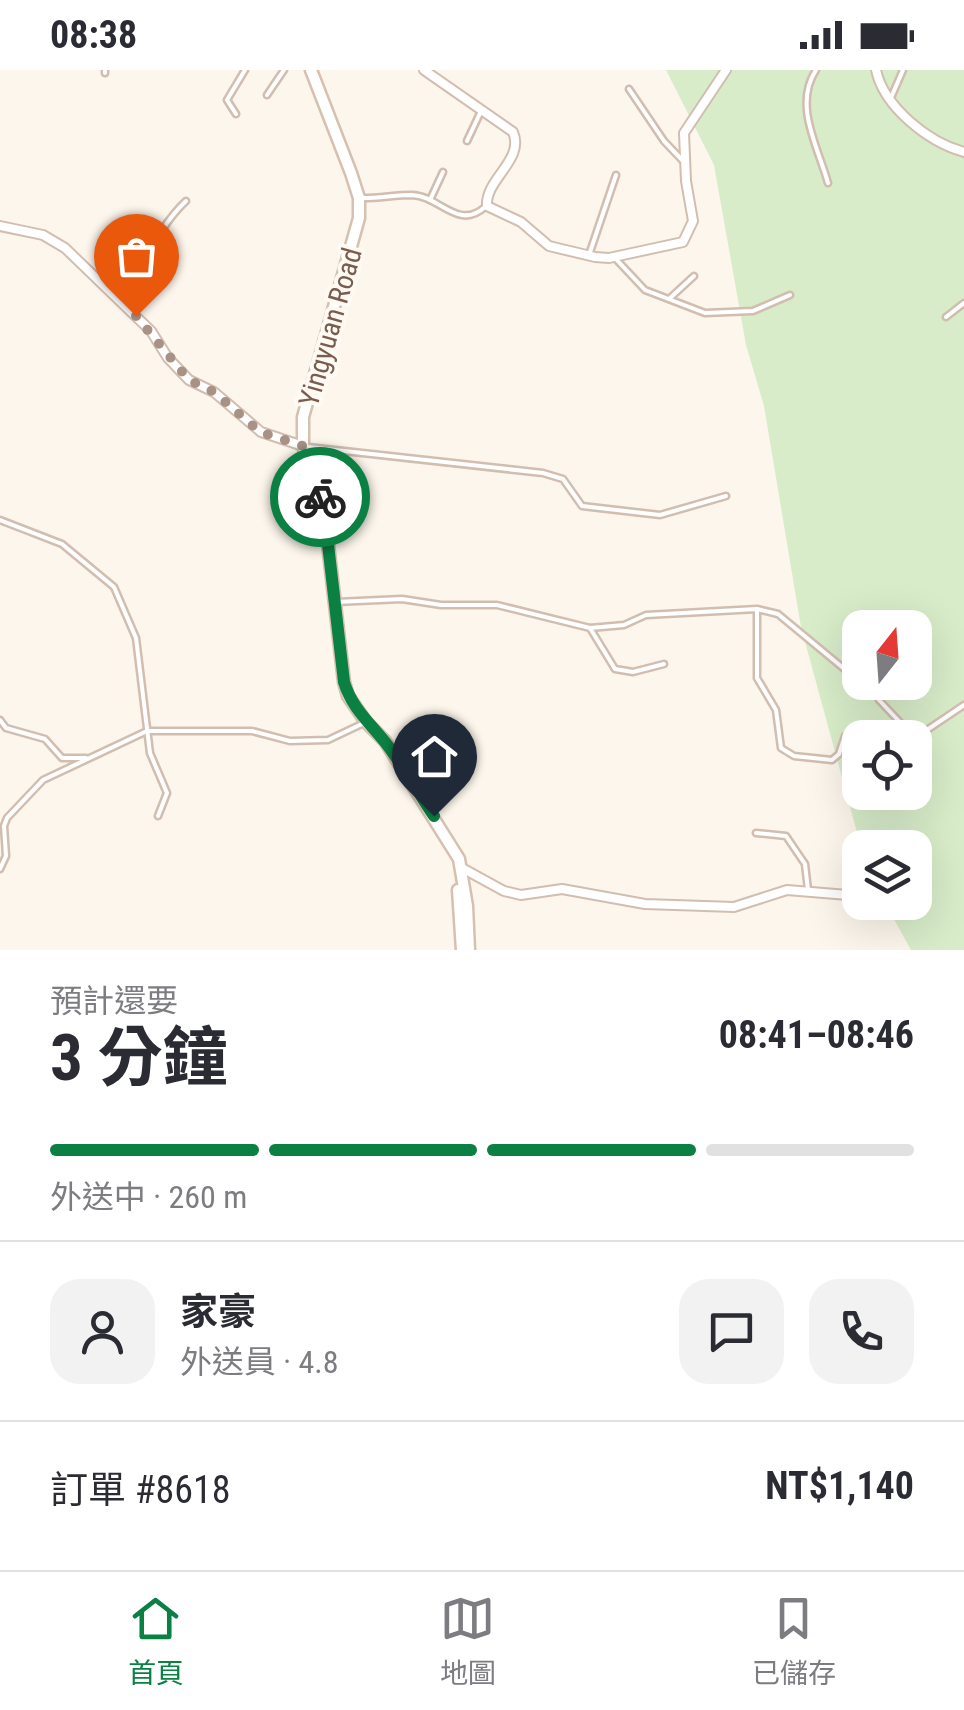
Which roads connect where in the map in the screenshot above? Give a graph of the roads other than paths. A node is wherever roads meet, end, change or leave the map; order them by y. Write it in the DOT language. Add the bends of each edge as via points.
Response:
graph roads {
  1 [pos="245,70"];
  2 [pos="284,70"];
  3 [pos="311,70"];
  4 [pos="424,70"];
  5 [pos="726,70"];
  6 [pos="816,70"];
  7 [pos="876,70"];
  8 [pos="903,70"];
  9 [pos="629,89"];
  10 [pos="267,95"];
  11 [pos="890,100"];
  12 [pos="482,110"];
  13 [pos="236,114"];
  14 [pos="467,141"];
  15 [pos="964,152"];
  16 [pos="684,162"];
  17 [pos="444,172"];
  18 [pos="616,174"];
  19 [pos="828,182"];
  20 [pos="359,198"];
  21 [pos="430,200"];
  22 [pos="186,201"];
  23 [pos="487,206"];
  24 [pos="0,226"];
  25 [pos="589,256"];
  26 [pos="614,257"];
  27 [pos="694,276"];
  28 [pos="790,295"];
  29 [pos="669,298"];
  30 [pos="120,301"];
  31 [pos="964,303"];
  32 [pos="946,317"];
  33 [pos="303,446"];
  34 [pos="726,496"];
  35 [pos="0,520"];
  36 [pos="332,600"];
  37 [pos="757,608"];
  38 [pos="590,628"];
  39 [pos="664,664"];
  40 [pos="842,667"];
  41 [pos="879,700"];
  42 [pos="964,705"];
  43 [pos="0,720"];
  44 [pos="366,722"];
  45 [pos="147,732"];
  46 [pos="842,745"];
  47 [pos="91,757"];
  48 [pos="158,816"];
  49 [pos="756,833"];
  50 [pos="454,855"];
  51 [pos="0,868"];
  52 [pos="462,868"];
  53 [pos="808,892"];
  54 [pos="842,895"];
  55 [pos="466,950"];
  1 -- 13 [label="lane" via="228,100"];
  2 -- 10 [label="lane"];
  3 -- 20 [label="street, Yingyuan Road"];
  4 -- 12 [label="street"];
  5 -- 16 [label="street" via="687,126"];
  6 -- 19 [label="lane" via="807,123"];
  7 -- 11 [label="street"];
  8 -- 11 [label="lane"];
  9 -- 16 [label="lane"];
  11 -- 15 [label="street" via="917,127"];
  12 -- 14 [label="lane"];
  12 -- 23 [label="street" via="516,138"];
  16 -- 26 [label="street" via="693,221 687,237"];
  17 -- 21 [label="lane"];
  18 -- 25 [label="lane"];
  20 -- 21 [label="lane"];
  20 -- 33 [label="street, Yingyuan Road" via="356,240 304,417"];
  21 -- 23 [label="lane" via="465,216"];
  22 -- 30 [label="lane" via="170,216"];
  23 -- 25 [label="street" via="521,222 548,246"];
  24 -- 30 [label="street" via="43,235 65,248"];
  25 -- 26 [label="street"];
  26 -- 29 [label="lane" via="638,285"];
  27 -- 29 [label="lane"];
  28 -- 29 [label="lane" via="753,311 705,312"];
  30 -- 33 [label="street" via="189,380 214,392 260,432"];
  31 -- 32 [label="lane"];
  33 -- 34 [label="lane" via="543,472 563,479 582,506 660,514"];
  33 -- 36 [label="street, Yingyuan Road" via="324,510"];
  35 -- 45 [label="lane" via="62,544 114,587 136,638"];
  36 -- 38 [label="lane" via="497,605"];
  36 -- 44 [label="street, Yingyuan Road" via="344,682"];
  37 -- 38 [label="lane" via="646,615"];
  37 -- 40 [label="lane" via="778,614"];
  37 -- 46 [label="lane" via="757,678 776,710 781,748 832,760"];
  38 -- 39 [label="lane" via="616,669"];
  41 -- 42 [label="lane" via="918,736"];
  43 -- 47 [label="lane" via="6,728 45,739 62,758"];
  44 -- 45 [label="lane" via="328,740 290,741 252,731"];
  44 -- 50 [label="street, Yingyuan Road"];
  45 -- 47 [label="lane"];
  45 -- 48 [label="lane" via="167,793"];
  47 -- 51 [label="lane" via="42,780 7,818"];
  49 -- 53 [label="lane" via="786,836 805,864"];
  50 -- 52 [label="street, Yingyuan Road"];
  50 -- 55 [label="street"];
  52 -- 53 [label="street" via="521,896 562,889 645,904 734,908 787,890"];
  52 -- 55 [label="street"];
  53 -- 54 [label="street"];
}
